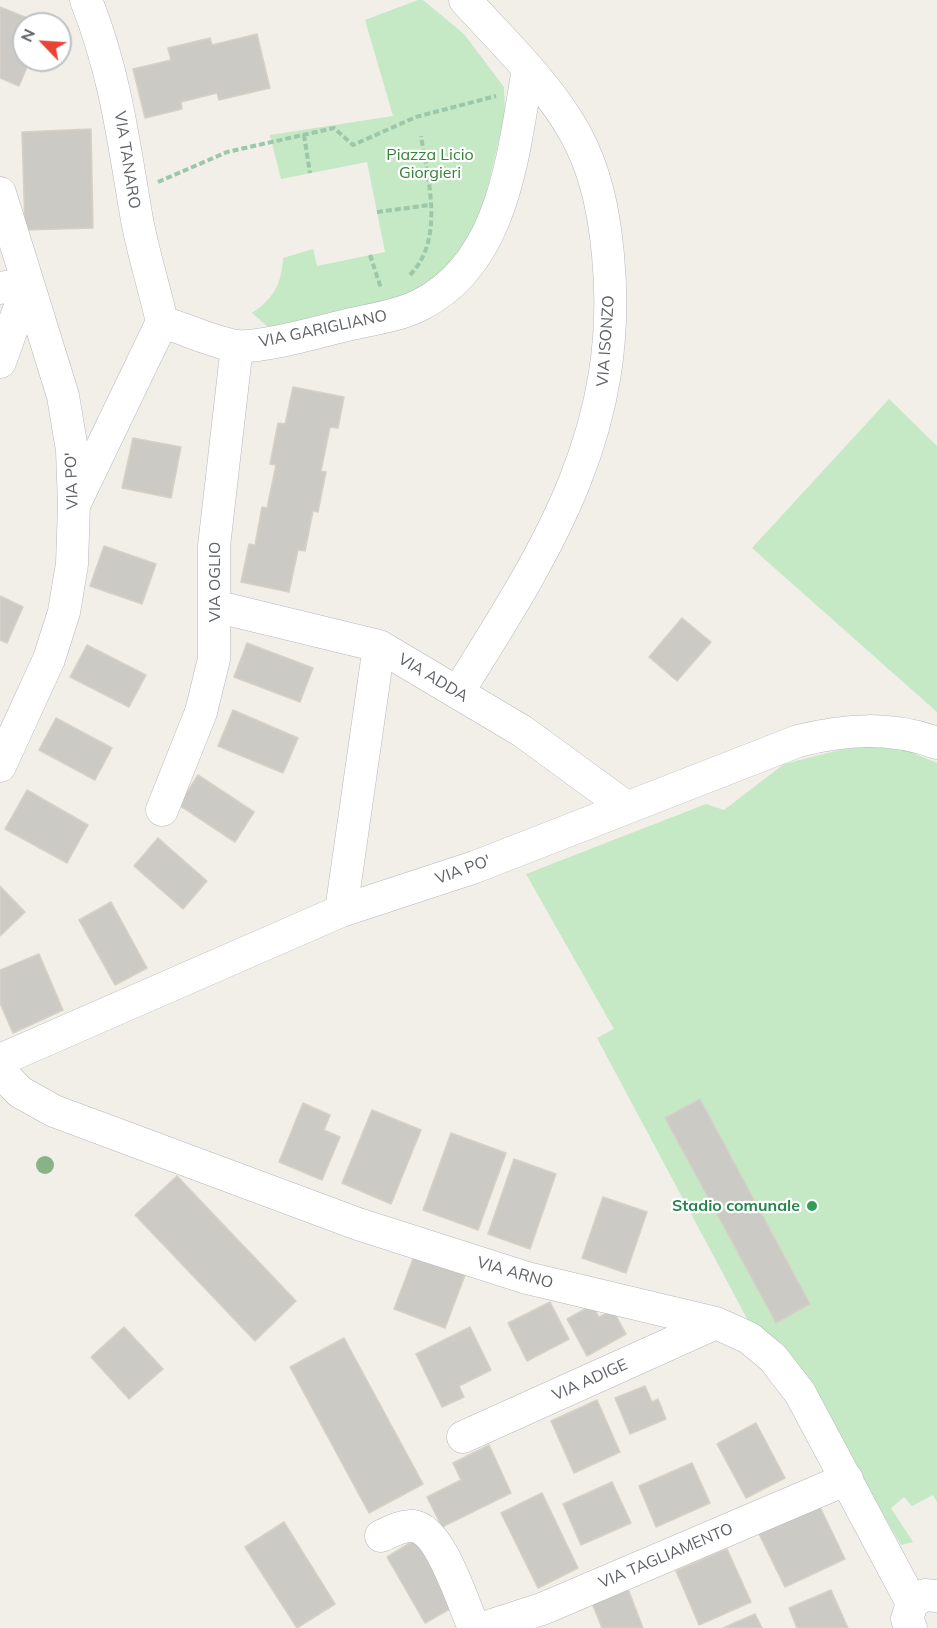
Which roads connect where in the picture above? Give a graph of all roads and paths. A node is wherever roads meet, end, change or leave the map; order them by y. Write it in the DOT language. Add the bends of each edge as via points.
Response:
graph roads {
  1 [pos="86,0"];
  2 [pos="465,0"];
  3 [pos="526,79"];
  4 [pos="304,135"];
  5 [pos="421,136"];
  6 [pos="310,173"];
  7 [pos="0,193"];
  8 [pos="133,193"];
  9 [pos="430,205"];
  10 [pos="377,212"];
  11 [pos="370,255"];
  12 [pos="406,279"];
  13 [pos="14,286"];
  14 [pos="390,314"];
  15 [pos="162,322"];
  16 [pos="237,346"];
  17 [pos="0,362"];
  18 [pos="74,505"];
  19 [pos="214,606"];
  20 [pos="380,646"];
  21 [pos="458,692"];
  22 [pos="937,743"];
  23 [pos="0,766"];
  24 [pos="626,807"];
  25 [pos="162,810"];
  26 [pos="342,911"];
  27 [pos="0,1060"];
  28 [pos="0,1071"];
  29 [pos="717,1323"];
  30 [pos="463,1437"];
  31 [pos="847,1479"];
  32 [pos="381,1536"];
  33 [pos="920,1609"];
  34 [pos="546,1618"];
  35 [pos="474,1628"];
  36 [pos="483,1628"];
  1 -- 8 [label="street, VIA TANARO" via="117,97"];
  2 -- 3 [label="street, VIA ISONZO"];
  3 -- 4 [label="path" via="416,117 353,145 334,128"];
  3 -- 14 [label="street, VIA GARIGLIANO" via="501,200 482,245 444,290 418,306"];
  3 -- 21 [label="street, VIA ISONZO" via="568,121 594,174 609,269 608,360 589,445 558,522"];
  4 -- 6 [label="path"];
  4 -- 8 [label="path" via="227,152"];
  5 -- 9 [label="path"];
  7 -- 13 [label="street, VIA PO'"];
  8 -- 15 [label="street, VIA TANARO"];
  9 -- 10 [label="path"];
  9 -- 12 [label="path" via="428,246"];
  11 -- 14 [label="path"];
  13 -- 17 [label="street"];
  13 -- 18 [label="street, VIA PO'" via="58,376 66,410"];
  14 -- 16 [label="street, VIA GARIGLIANO" via="295,338"];
  15 -- 16 [label="street, VIA GARIGLIANO"];
  15 -- 18 [label="street"];
  16 -- 19 [label="street, VIA OGLIO" via="215,526"];
  18 -- 23 [label="street, VIA PO'" via="70,580 60,628"];
  19 -- 20 [label="street, VIA ADDA"];
  19 -- 25 [label="street, VIA OGLIO" via="215,641 208,687"];
  20 -- 21 [label="street, VIA ADDA"];
  20 -- 26 [label="street"];
  21 -- 24 [label="street, VIA ADDA" via="522,731"];
  22 -- 24 [label="street, VIA PO'" via="878,730 830,733 787,745"];
  24 -- 26 [label="street, VIA PO'" via="475,867"];
  26 -- 27 [label="street, VIA PO'"];
  28 -- 29 [label="street, VIA ARNO" via="20,1092 54,1111 358,1224 527,1278"];
  29 -- 30 [label="street, VIA ADIGE"];
  29 -- 31 [label="street, VIA ARNO" via="757,1343 781,1367 817,1421"];
  31 -- 33 [label="street, VIA ARNO"];
  31 -- 34 [label="street, VIA TAGLIAMENTO"];
  32 -- 35 [label="street" via="408,1526 429,1534"];
  34 -- 36 [label="street, VIA TAGLIAMENTO"];
}
